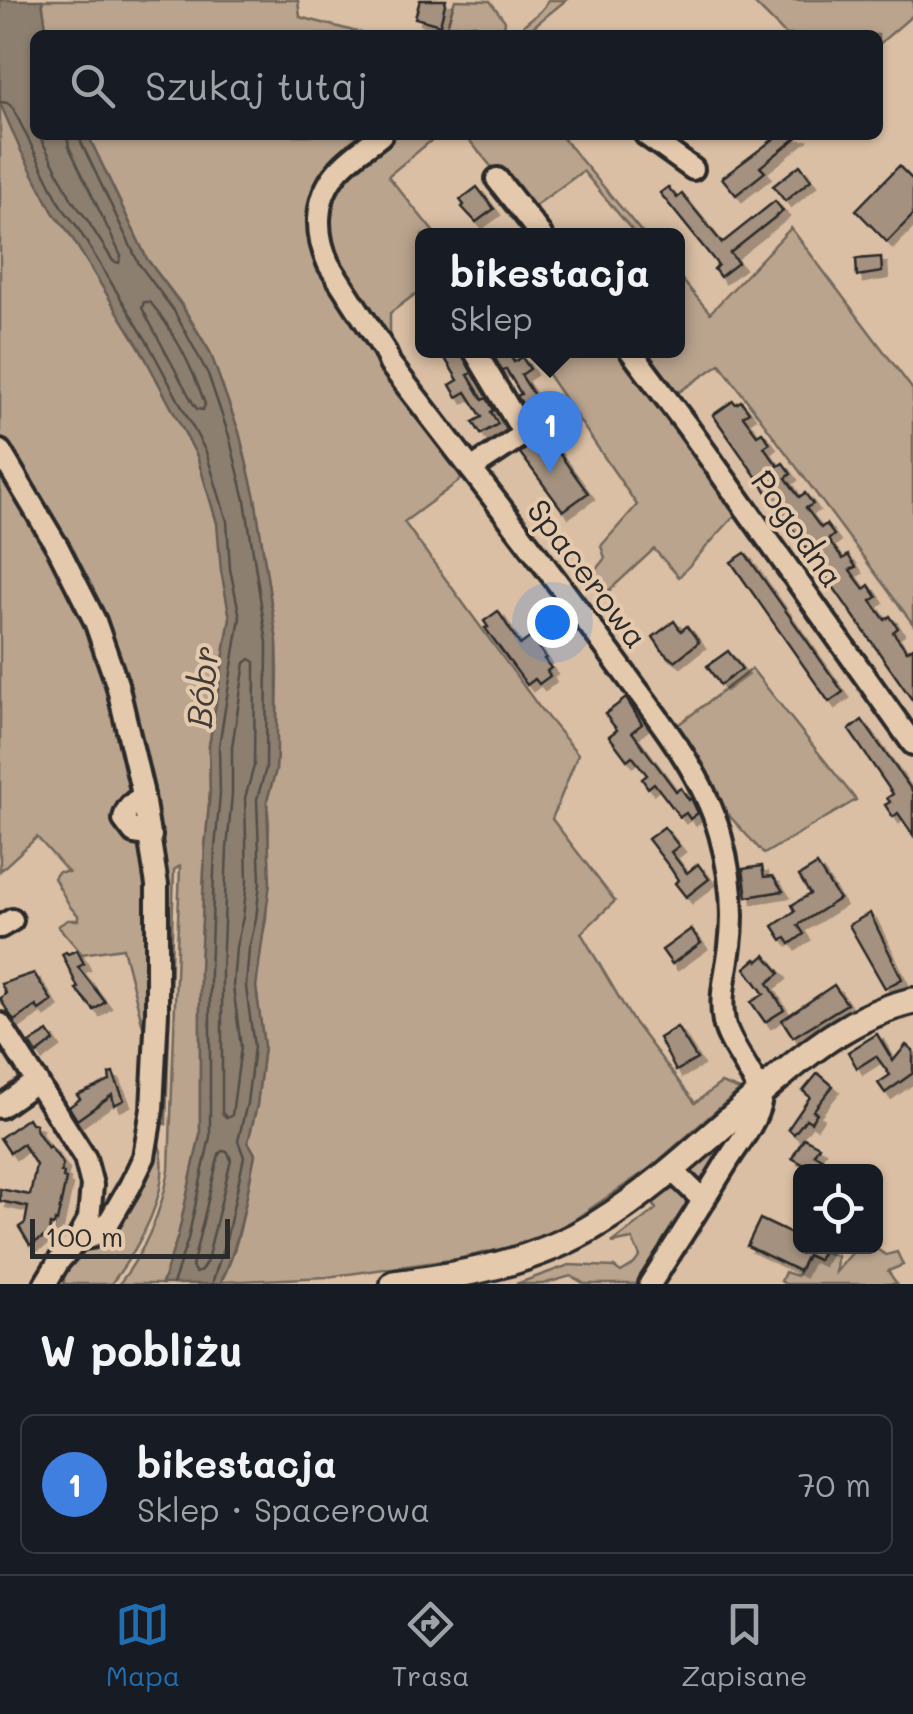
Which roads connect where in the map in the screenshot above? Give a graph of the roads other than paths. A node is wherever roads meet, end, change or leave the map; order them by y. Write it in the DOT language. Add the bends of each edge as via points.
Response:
graph roads {
  1 [pos="375,140"];
  2 [pos="653,140"];
  3 [pos="692,169"];
  4 [pos="497,179"];
  5 [pos="536,228"];
  6 [pos="479,358"];
  7 [pos="636,358"];
  8 [pos="0,451"];
  9 [pos="471,469"];
  10 [pos="913,744"];
  11 [pos="912,996"];
  12 [pos="0,1024"];
  13 [pos="38,1081"];
  14 [pos="761,1092"];
  15 [pos="0,1107"];
  16 [pos="671,1169"];
  17 [pos="704,1201"];
  18 [pos="78,1239"];
  19 [pos="45,1284"];
  20 [pos="394,1284"];
  21 [pos="650,1284"];
  1 -- 9 [label="street, Spacerowa" via="328,184 320,212 323,252 390,364"];
  2 -- 3 [label="street"];
  4 -- 5 [label="street"];
  6 -- 9 [label="street" via="521,433"];
  7 -- 10 [label="street, Pogodna"];
  8 -- 18 [label="street" via="95,620 143,796 124,820 134,833 150,836 157,884 157,1012 144,1157 110,1220 91,1238"];
  9 -- 14 [label="street, Spacerowa" via="702,787 730,888 724,1022"];
  11 -- 14 [label="main road" via="840,1030"];
  12 -- 13 [label="street"];
  13 -- 15 [label="street"];
  13 -- 18 [label="street" via="89,1170 92,1202"];
  14 -- 16 [label="main road"];
  14 -- 17 [label="street" via="749,1127"];
  16 -- 17 [label="street"];
  16 -- 20 [label="main road" via="566,1242 486,1269"];
  17 -- 21 [label="street"];
  18 -- 19 [label="street"];
}
